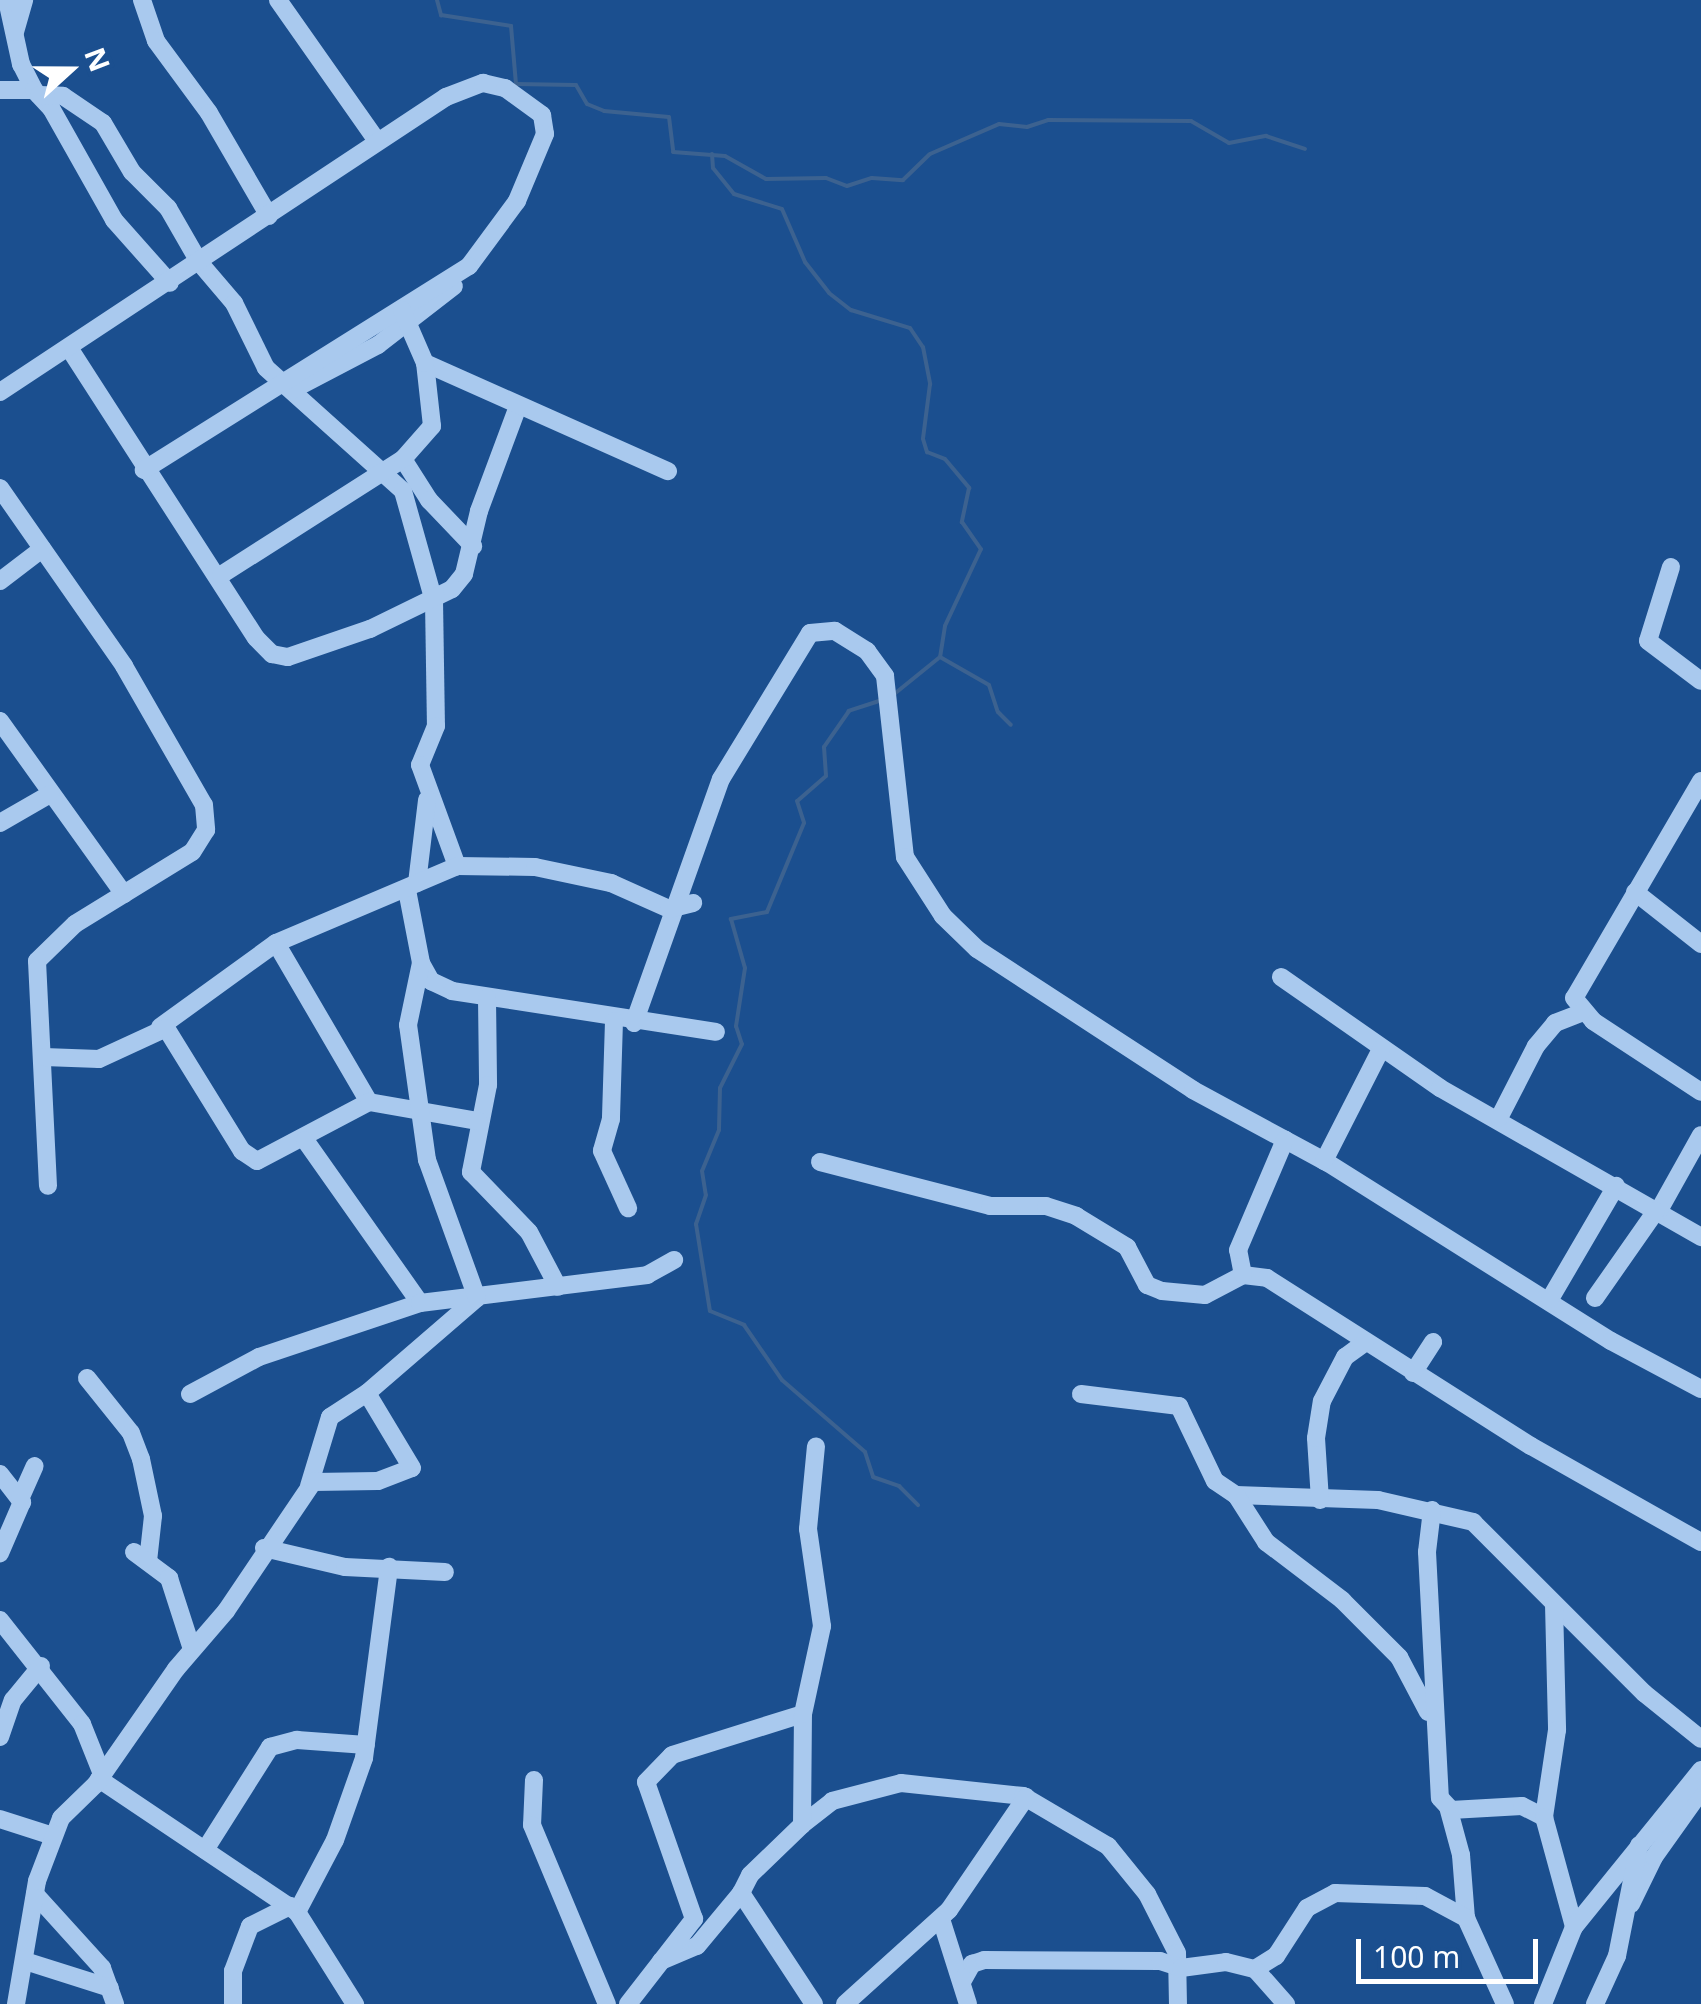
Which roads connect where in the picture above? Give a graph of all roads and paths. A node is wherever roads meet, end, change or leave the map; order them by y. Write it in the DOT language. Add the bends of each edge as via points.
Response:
graph roads {
  1 [pos="7,0"];
  2 [pos="24,0"];
  3 [pos="142,0"];
  4 [pos="278,0"];
  5 [pos="15,32"];
  6 [pos="0,90"];
  7 [pos="37,93"];
  8 [pos="378,141"];
  9 [pos="269,216"];
  10 [pos="199,262"];
  11 [pos="170,283"];
  12 [pos="405,317"];
  13 [pos="71,351"];
  14 [pos="425,363"];
  15 [pos="288,387"];
  16 [pos="0,392"];
  17 [pos="518,406"];
  18 [pos="403,458"];
  19 [pos="144,470"];
  20 [pos="386,470"];
  21 [pos="668,471"];
  22 [pos="0,488"];
  23 [pos="473,546"];
  24 [pos="42,549"];
  25 [pos="1672,567"];
  26 [pos="221,574"];
  27 [pos="0,581"];
  28 [pos="434,601"];
  29 [pos="1701,681"];
  30 [pos="0,721"];
  31 [pos="1701,781"];
  32 [pos="50,794"];
  33 [pos="428,798"];
  34 [pos="0,824"];
  35 [pos="456,866"];
  36 [pos="412,886"];
  37 [pos="1635,892"];
  38 [pos="124,894"];
  39 [pos="693,902"];
  40 [pos="669,910"];
  41 [pos="276,943"];
  42 [pos="1701,944"];
  43 [pos="422,962"];
  44 [pos="1281,977"];
  45 [pos="488,998"];
  46 [pos="1581,1013"];
  47 [pos="624,1022"];
  48 [pos="160,1027"];
  49 [pos="716,1032"];
  50 [pos="1382,1049"];
  51 [pos="44,1057"];
  52 [pos="1701,1092"];
  53 [pos="369,1102"];
  54 [pos="420,1113"];
  55 [pos="1499,1118"];
  56 [pos="478,1122"];
  57 [pos="1701,1135"];
  58 [pos="305,1140"];
  59 [pos="1284,1140"];
  60 [pos="820,1162"];
  61 [pos="1324,1162"];
  62 [pos="48,1186"];
  63 [pos="1616,1186"];
  64 [pos="628,1208"];
  65 [pos="1657,1211"];
  66 [pos="1701,1237"];
  67 [pos="674,1260"];
  68 [pos="1243,1275"];
  69 [pos="558,1287"];
  70 [pos="477,1298"];
  71 [pos="1595,1298"];
  72 [pos="1550,1299"];
  73 [pos="420,1303"];
  74 [pos="1433,1342"];
  75 [pos="1364,1343"];
  76 [pos="1413,1373"];
  77 [pos="87,1378"];
  78 [pos="1701,1390"];
  79 [pos="367,1392"];
  80 [pos="190,1394"];
  81 [pos="1080,1394"];
  82 [pos="816,1446"];
  83 [pos="35,1466"];
  84 [pos="0,1474"];
  85 [pos="309,1486"];
  86 [pos="1236,1495"];
  87 [pos="20,1499"];
  88 [pos="1320,1500"];
  89 [pos="1432,1510"];
  90 [pos="1701,1542"];
  91 [pos="264,1548"];
  92 [pos="0,1552"];
  93 [pos="389,1566"];
  94 [pos="446,1572"];
  95 [pos="1554,1604"];
  96 [pos="0,1620"];
  97 [pos="192,1650"];
  98 [pos="42,1666"];
  99 [pos="803,1714"];
  100 [pos="1432,1720"];
  101 [pos="0,1736"];
  102 [pos="1701,1739"];
  103 [pos="366,1745"];
  104 [pos="1701,1770"];
  105 [pos="100,1776"];
  106 [pos="534,1780"];
  107 [pos="1701,1791"];
  108 [pos="1026,1797"];
  109 [pos="1448,1807"];
  110 [pos="1544,1817"];
  111 [pos="0,1818"];
  112 [pos="802,1824"];
  113 [pos="53,1836"];
  114 [pos="1641,1840"];
  115 [pos="205,1850"];
  116 [pos="34,1894"];
  117 [pos="741,1894"];
  118 [pos="293,1909"];
  119 [pos="1626,1913"];
  120 [pos="1466,1918"];
  121 [pos="940,1919"];
  122 [pos="1574,1927"];
  123 [pos="25,1961"];
  124 [pos="660,1962"];
  125 [pos="1180,1968"];
  126 [pos="1255,1970"];
  127 [pos="962,1982"];
  128 [pos="113,1996"];
  129 [pos="16,2004"];
  130 [pos="233,2004"];
  131 [pos="355,2004"];
  132 [pos="607,2004"];
  133 [pos="628,2004"];
  134 [pos="814,2004"];
  135 [pos="845,2004"];
  136 [pos="968,2004"];
  137 [pos="1178,2004"];
  138 [pos="1286,2004"];
  139 [pos="1505,2004"];
  140 [pos="1542,2004"];
  141 [pos="1595,2004"];
  1 -- 5 [label="street"];
  2 -- 5 [label="street"];
  3 -- 9 [label="street" via="156,41 209,113"];
  4 -- 8 [label="street"];
  5 -- 7 [label="street"];
  6 -- 7 [label="street"];
  7 -- 10 [label="street" via="89,108 132,172 168,208"];
  7 -- 11 [label="street" via="114,220"];
  8 -- 9 [label="street"];
  8 -- 12 [label="street" via="446,97 483,83 505,88 542,115 545,134 517,201 468,266 444,297"];
  9 -- 10 [label="street"];
  10 -- 11 [label="street"];
  10 -- 15 [label="street" via="234,302 266,368"];
  11 -- 13 [label="street"];
  12 -- 14 [label="street"];
  12 -- 15 [label="street"];
  13 -- 16 [label="street"];
  13 -- 19 [label="street"];
  14 -- 17 [label="street"];
  14 -- 18 [label="street" via="432,426"];
  15 -- 19 [label="street"];
  15 -- 20 [label="street"];
  17 -- 21 [label="street"];
  17 -- 23 [label="street"];
  18 -- 20 [label="street"];
  18 -- 23 [label="street" via="429,500"];
  19 -- 26 [label="street"];
  20 -- 26 [label="street"];
  20 -- 28 [label="street" via="414,516"];
  22 -- 24 [label="street"];
  23 -- 28 [label="street" via="464,574"];
  24 -- 27 [label="street"];
  24 -- 38 [label="street" via="124,666 204,805 206,830 192,852"];
  25 -- 29 [label="street" via="1648,642"];
  26 -- 28 [label="street" via="256,638 272,654 288,657"];
  28 -- 33 [label="street" via="436,726 420,765"];
  30 -- 32 [label="street"];
  31 -- 37 [label="street"];
  32 -- 34 [label="street"];
  32 -- 38 [label="street"];
  33 -- 35 [label="street"];
  33 -- 36 [label="street"];
  35 -- 36 [label="street"];
  35 -- 40 [label="street" via="566,873"];
  36 -- 41 [label="street"];
  36 -- 43 [label="street"];
  37 -- 42 [label="street"];
  37 -- 46 [label="street" via="1575,992"];
  38 -- 51 [label="street" via="49,943 37,960"];
  39 -- 40 [label="street"];
  40 -- 47 [label="street"];
  40 -- 59 [label="street" via="745,736 810,633 835,631 867,650 885,676 904,857 943,916 976,948 1194,1090"];
  41 -- 48 [label="street"];
  41 -- 53 [label="street"];
  43 -- 45 [label="street" via="431,981"];
  43 -- 54 [label="street" via="408,1025"];
  44 -- 50 [label="street"];
  45 -- 47 [label="street"];
  45 -- 56 [label="street" via="488,1084"];
  46 -- 52 [label="street"];
  46 -- 55 [label="street" via="1555,1023 1536,1046"];
  47 -- 49 [label="street"];
  47 -- 64 [label="street" via="602,1150"];
  48 -- 51 [label="street" via="100,1059"];
  48 -- 58 [label="street" via="179,1043 242,1150 256,1161"];
  50 -- 55 [label="street"];
  50 -- 61 [label="street"];
  51 -- 62 [label="street"];
  53 -- 54 [label="street"];
  53 -- 58 [label="street"];
  54 -- 56 [label="street"];
  54 -- 70 [label="street" via="436,1199"];
  55 -- 63 [label="street"];
  56 -- 69 [label="street" via="472,1172 529,1232"];
  57 -- 65 [label="street"];
  58 -- 73 [label="street"];
  59 -- 61 [label="street"];
  59 -- 68 [label="street" via="1238,1250"];
  60 -- 68 [label="street" via="990,1206 1046,1206 1076,1216 1127,1247 1147,1285 1162,1291 1205,1294"];
  61 -- 72 [label="street"];
  63 -- 65 [label="street"];
  63 -- 72 [label="street"];
  65 -- 66 [label="street"];
  65 -- 71 [label="street"];
  67 -- 69 [label="street" via="647,1276"];
  68 -- 75 [label="street" via="1267,1278"];
  69 -- 70 [label="street"];
  70 -- 73 [label="street"];
  70 -- 79 [label="street"];
  72 -- 78 [label="street"];
  73 -- 80 [label="street" via="259,1357"];
  74 -- 76 [label="street"];
  75 -- 76 [label="street"];
  75 -- 88 [label="street" via="1345,1357 1322,1401 1316,1438"];
  76 -- 90 [label="street"];
  77 -- 97 [label="street" via="131,1433 142,1458 153,1516 141,1557 169,1578"];
  79 -- 85 [label="street" via="330,1417"];
  79 -- 85 [label="street" via="412,1468 378,1481 330,1478"];
  81 -- 86 [label="street" via="1179,1406 1215,1482"];
  82 -- 99 [label="street" via="808,1529 822,1626"];
  83 -- 87 [label="street"];
  84 -- 87 [label="street"];
  85 -- 91 [label="street"];
  86 -- 88 [label="street"];
  86 -- 100 [label="street" via="1266,1542 1342,1600 1398,1657"];
  87 -- 92 [label="street" via="21,1512"];
  88 -- 89 [label="street" via="1378,1500"];
  89 -- 95 [label="street" via="1473,1522"];
  89 -- 100 [label="street"];
  91 -- 93 [label="street" via="345,1567"];
  91 -- 97 [label="street" via="226,1611"];
  93 -- 94 [label="street"];
  93 -- 103 [label="street"];
  95 -- 102 [label="street"];
  95 -- 110 [label="street" via="1557,1730"];
  96 -- 98 [label="street"];
  97 -- 105 [label="street"];
  98 -- 101 [label="street" via="13,1700"];
  98 -- 105 [label="street" via="86,1730"];
  99 -- 112 [label="street"];
  99 -- 124 [label="street" via="672,1755 646,1782 694,1919"];
  100 -- 109 [label="street" via="1437,1790"];
  103 -- 115 [label="street" via="297,1740 270,1748"];
  103 -- 118 [label="street" via="335,1840"];
  104 -- 114 [label="street"];
  105 -- 113 [label="street"];
  105 -- 115 [label="street"];
  106 -- 132 [label="street" via="532,1825"];
  107 -- 119 [label="street" via="1654,1857"];
  108 -- 112 [label="street" via="901,1783 832,1801"];
  108 -- 121 [label="street"];
  108 -- 125 [label="street" via="1122,1861 1164,1919"];
  109 -- 110 [label="street" via="1522,1806"];
  109 -- 120 [label="street" via="1461,1855"];
  110 -- 122 [label="street"];
  111 -- 113 [label="street"];
  112 -- 117 [label="street" via="750,1874"];
  113 -- 116 [label="street"];
  114 -- 119 [label="street"];
  114 -- 122 [label="street"];
  115 -- 118 [label="street"];
  116 -- 123 [label="street"];
  116 -- 128 [label="street" via="102,1968"];
  117 -- 124 [label="street" via="697,1946"];
  117 -- 134 [label="street"];
  118 -- 130 [label="street" via="250,1926 233,1971"];
  118 -- 131 [label="street"];
  119 -- 141 [label="street" via="1617,1956"];
  120 -- 126 [label="street" via="1425,1896 1335,1893 1307,1908 1276,1956"];
  120 -- 139 [label="street"];
  121 -- 127 [label="street"];
  121 -- 135 [label="street"];
  122 -- 140 [label="street"];
  123 -- 128 [label="street"];
  123 -- 129 [label="street"];
  124 -- 133 [label="street"];
  125 -- 126 [label="street" via="1226,1962"];
  125 -- 127 [label="street" via="1160,1961 984,1960 972,1964"];
  125 -- 137 [label="street"];
  126 -- 138 [label="street"];
  127 -- 136 [label="street"];
}
